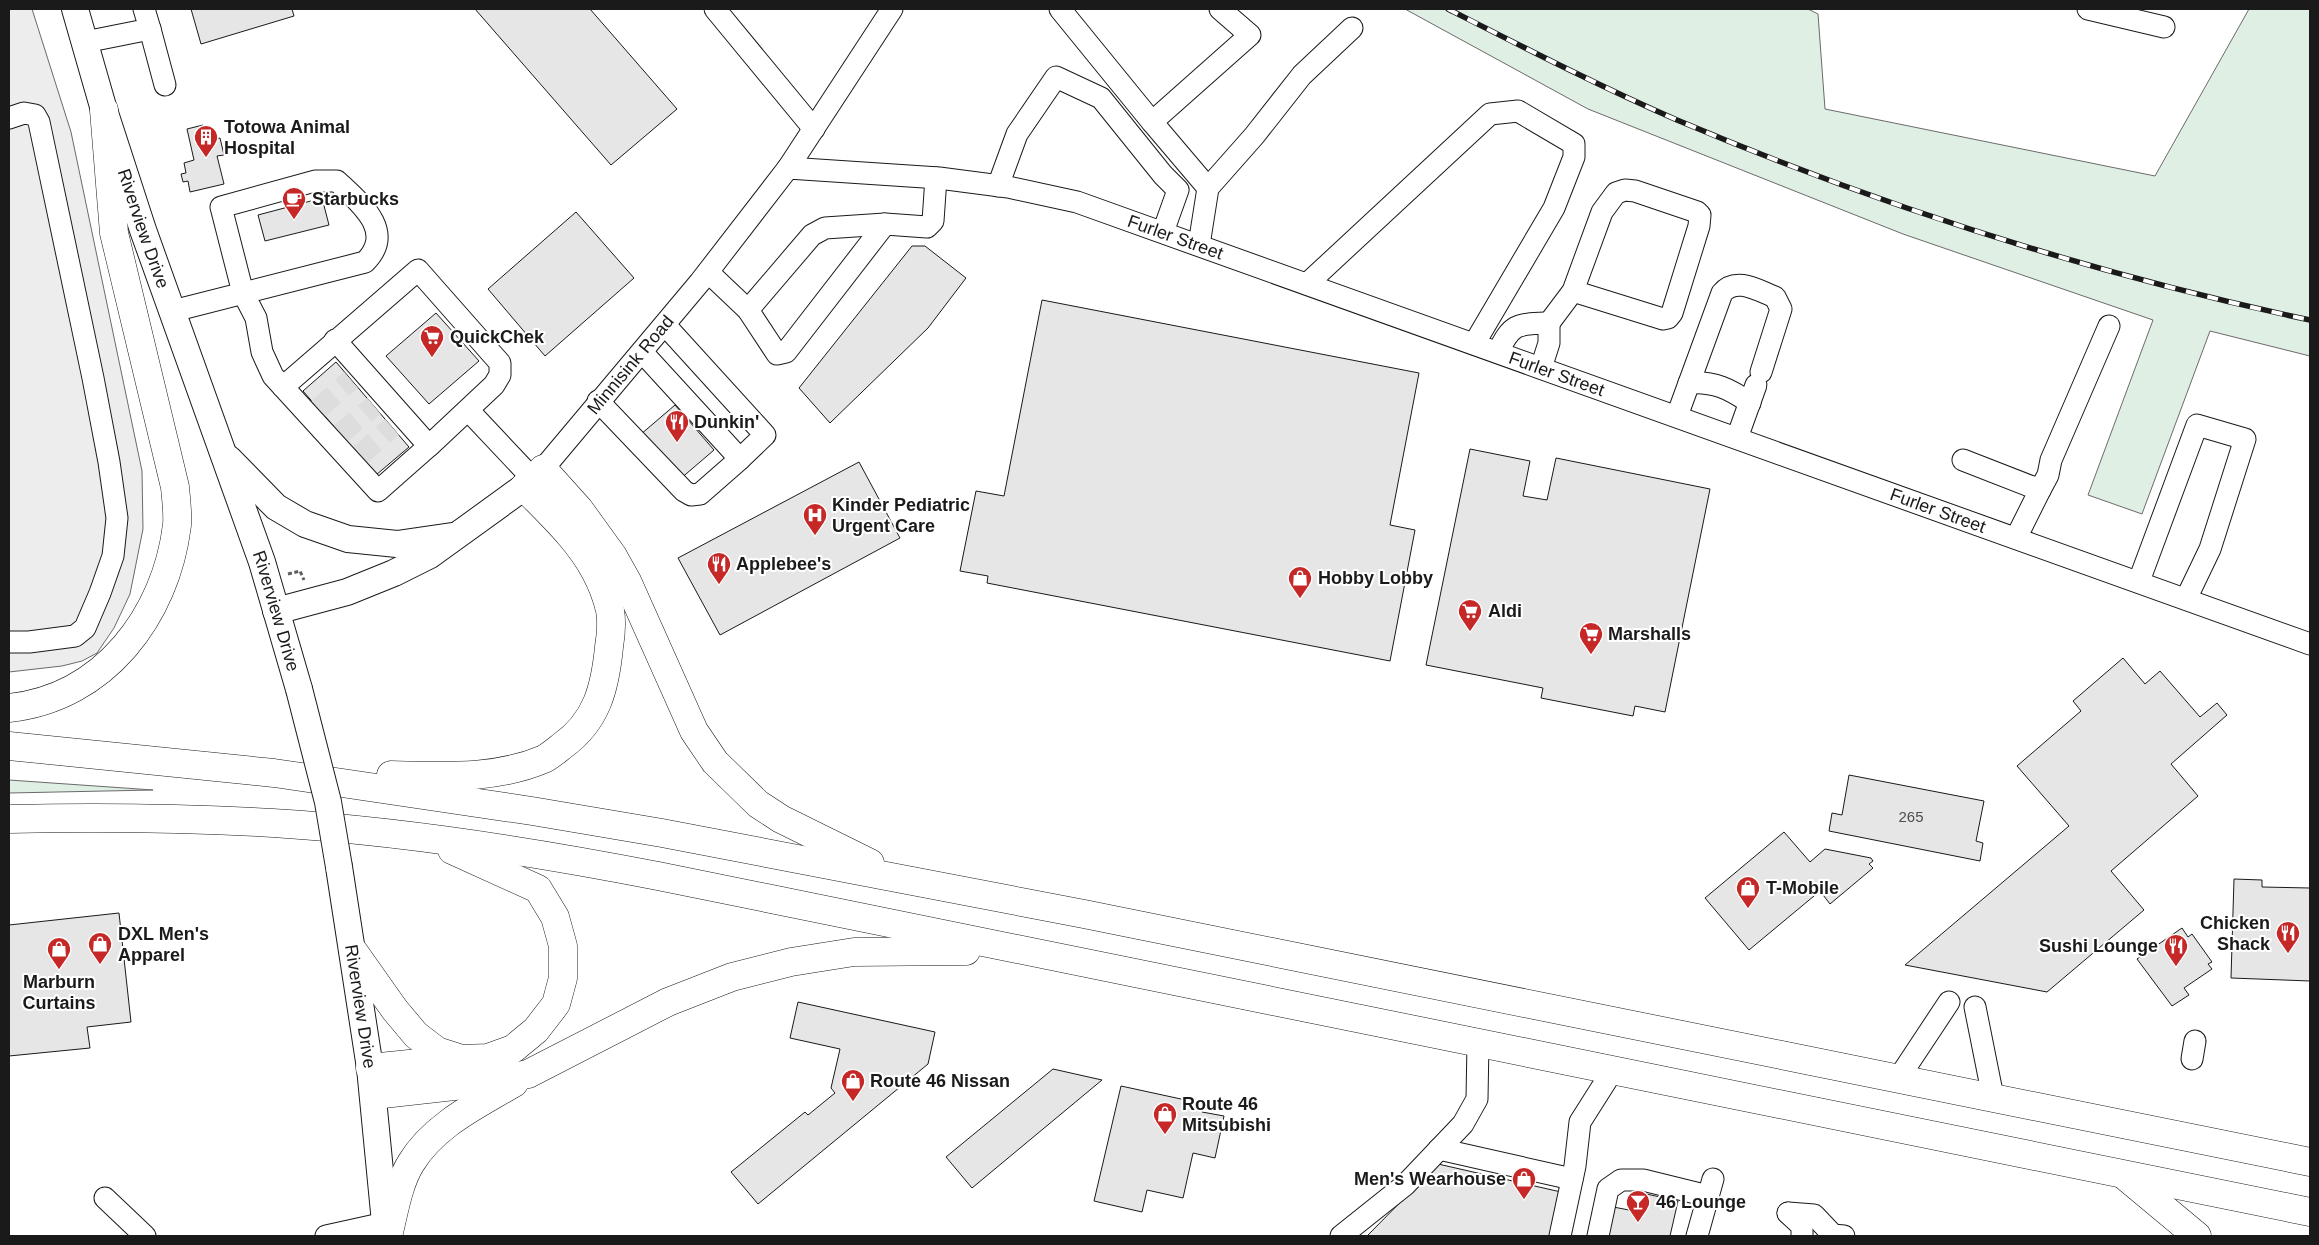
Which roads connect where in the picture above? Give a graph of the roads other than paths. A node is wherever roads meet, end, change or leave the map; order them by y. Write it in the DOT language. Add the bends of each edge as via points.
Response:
graph roads {
  1 [pos="74,9"];
  2 [pos="144,9"];
  3 [pos="715,9"];
  4 [pos="892,9"];
  5 [pos="1060,9"];
  6 [pos="1220,9"];
  7 [pos="2088,9"];
  8 [pos="2164,27"];
  9 [pos="1352,28"];
  10 [pos="150,29"];
  11 [pos="85,42"];
  12 [pos="165,85"];
  13 [pos="104,110"];
  14 [pos="9,118"];
  15 [pos="1152,122"];
  16 [pos="814,129"];
  17 [pos="788,168"];
  18 [pos="936,178"];
  19 [pos="998,186"];
  20 [pos="1208,188"];
  21 [pos="885,224"];
  22 [pos="1164,232"];
  23 [pos="1199,246"];
  24 [pos="708,272"];
  25 [pos="1308,284"];
  26 [pos="1573,291"];
  27 [pos="243,293"];
  28 [pos="748,310"];
  29 [pos="173,311"];
  30 [pos="1549,323"];
  31 [pos="665,325"];
  32 [pos="2109,326"];
  33 [pos="335,340"];
  34 [pos="1474,344"];
  35 [pos="642,352"];
  36 [pos="1498,352"];
  37 [pos="1541,368"];
  38 [pos="1689,383"];
  39 [pos="283,387"];
  40 [pos="1756,387"];
  41 [pos="598,401"];
  42 [pos="468,410"];
  43 [pos="1677,416"];
  44 [pos="1737,438"];
  45 [pos="429,446"];
  46 [pos="224,454"];
  47 [pos="740,459"];
  48 [pos="1963,460"];
  49 [pos="533,478"];
  50 [pos="2040,490"];
  51 [pos="457,535"];
  52 [pos="2016,538"];
  53 [pos="2139,582"];
  54 [pos="2186,599"];
  55 [pos="276,611"];
  56 [pos="9,642"];
  57 [pos="2310,644"];
  58 [pos="9,708"];
  59 [pos="9,746"];
  60 [pos="274,773"];
  61 [pos="9,819"];
  62 [pos="426,838"];
  63 [pos="903,878"];
  64 [pos="1020,950"];
  65 [pos="354,952"];
  66 [pos="1949,1002"];
  67 [pos="1975,1007"];
  68 [pos="1478,1043"];
  69 [pos="462,1059"];
  70 [pos="370,1068"];
  71 [pos="1613,1070"];
  72 [pos="528,1074"];
  73 [pos="1898,1079"];
  74 [pos="374,1096"];
  75 [pos="1992,1097"];
  76 [pos="1439,1149"];
  77 [pos="2310,1162"];
  78 [pos="2122,1174"];
  79 [pos="1572,1179"];
  80 [pos="105,1198"];
  81 [pos="2310,1212"];
  82 [pos="386,1232"];
  83 [pos="144,1236"];
  84 [pos="326,1236"];
  85 [pos="1340,1236"];
  86 [pos="1560,1236"];
  87 [pos="1598,1236"];
  88 [pos="1697,1236"];
  89 [pos="1802,1236"];
  90 [pos="1836,1236"];
  91 [pos="2196,1236"];
  1 -- 11 [label="main road, Riverview Drive"];
  2 -- 10 [label="street"];
  3 -- 16 [label="street"];
  4 -- 16 [label="street, Minnisink Road"];
  5 -- 15 [label="street"];
  6 -- 15 [label="street" via="1250,35"];
  7 -- 8 [label="street"];
  9 -- 20 [label="street" via="1302,76"];
  10 -- 11 [label="street"];
  10 -- 12 [label="street"];
  11 -- 13 [label="main road, Riverview Drive"];
  13 -- 29 [label="main road, Riverview Drive"];
  13 -- 58 [label="highway" via="114,233 175,486 177,524 162,585 140,628 119,654 95,677 62,696"];
  14 -- 56 [label="street" via="35,115 39,122 93,378 117,518 113,556 84,628 75,636"];
  15 -- 20 [label="street"];
  16 -- 17 [label="street, Minnisink Road"];
  17 -- 18 [label="street, Furler Street"];
  17 -- 24 [label="street, Minnisink Road"];
  18 -- 19 [label="street, Furler Street"];
  18 -- 21 [label="street" via="933,221 928,227"];
  19 -- 22 [label="street, Furler Street" via="1077,202"];
  19 -- 22 [label="street" via="1017,134 1056,77 1101,98 1178,190"];
  20 -- 23 [label="street"];
  21 -- 28 [label="street" via="824,228 812,235"];
  21 -- 28 [label="street" via="786,352 777,354"];
  22 -- 23 [label="street, Furler Street"];
  23 -- 25 [label="street, Furler Street"];
  24 -- 28 [label="street"];
  24 -- 31 [label="street, Minnisink Road"];
  25 -- 34 [label="street, Furler Street"];
  25 -- 34 [label="street" via="1490,114 1518,111 1574,144 1574,157 1554,208"];
  26 -- 26 [label="street" via="1602,212 1616,193 1635,191 1697,212 1700,216 1678,296 1668,318 1662,319"];
  26 -- 30 [label="street"];
  27 -- 27 [label="street" via="365,262 372,255 378,237 374,222 337,181 315,182 221,207"];
  27 -- 29 [label="street"];
  27 -- 39 [label="street" via="256,318 262,352 273,376"];
  29 -- 46 [label="main road, Riverview Drive"];
  30 -- 36 [label="street" via="1525,324 1508,332"];
  30 -- 37 [label="street" via="1549,344"];
  31 -- 35 [label="street, Minnisink Road"];
  31 -- 47 [label="street" via="765,435"];
  32 -- 50 [label="street"];
  33 -- 39 [label="street"];
  33 -- 42 [label="street" via="418,270 500,363 500,375 494,385"];
  33 -- 45 [label="street" via="357,375 397,422"];
  34 -- 36 [label="street, Furler Street"];
  35 -- 41 [label="street, Minnisink Road"];
  35 -- 47 [label="street"];
  36 -- 37 [label="street, Furler Street"];
  37 -- 43 [label="street, Furler Street"];
  38 -- 40 [label="street" via="1717,384 1732,390"];
  38 -- 40 [label="street" via="1722,293 1737,284 1775,297 1781,309"];
  38 -- 43 [label="street"];
  39 -- 45 [label="street" via="336,437 378,491"];
  40 -- 44 [label="street"];
  41 -- 47 [label="street" via="691,495 700,494"];
  41 -- 49 [label="street, Minnisink Road"];
  42 -- 45 [label="street"];
  42 -- 49 [label="street"];
  43 -- 44 [label="street, Furler Street"];
  44 -- 52 [label="street, Furler Street"];
  46 -- 51 [label="main road" via="276,507 305,524 348,539 397,544"];
  46 -- 55 [label="main road, Riverview Drive"];
  48 -- 50 [label="street"];
  49 -- 51 [label="main road, Minnisink Road"];
  49 -- 60 [label="highway" via="595,570 610,610 607,670 600,698 588,722 573,738 545,758 508,771 455,776"];
  49 -- 63 [label="highway" via="579,509 614,556 694,731 715,762 758,804 781,819"];
  50 -- 52 [label="street"];
  51 -- 55 [label="main road, Minnisink Road" via="430,555 394,573 347,592"];
  52 -- 53 [label="street, Furler Street"];
  53 -- 54 [label="street, Furler Street"];
  53 -- 54 [label="street" via="2197,425 2245,439 2210,549"];
  54 -- 57 [label="street, Furler Street"];
  55 -- 65 [label="main road, Riverview Drive, bridge" via="328,802"];
  59 -- 60 [label="highway"];
  60 -- 63 [label="highway" via="598,821"];
  61 -- 62 [label="highway" via="131,818 273,823"];
  62 -- 64 [label="highway" via="590,863"];
  62 -- 69 [label="highway" via="538,889 555,917 563,946 560,993 556,1004 536,1030 500,1055"];
  63 -- 73 [label="highway"];
  64 -- 68 [label="highway"];
  64 -- 72 [label="highway" via="854,952 791,962 732,977 668,1002"];
  65 -- 69 [label="highway" via="416,1035 437,1051"];
  65 -- 70 [label="main road, Riverview Drive"];
  66 -- 73 [label="street"];
  67 -- 75 [label="street"];
  68 -- 71 [label="highway"];
  68 -- 76 [label="street" via="1477,1100 1463,1124"];
  69 -- 70 [label="highway"];
  70 -- 74 [label="main road, Riverview Drive"];
  71 -- 78 [label="highway"];
  71 -- 79 [label="street" via="1580,1122"];
  72 -- 74 [label="highway" via="490,1082"];
  72 -- 82 [label="highway" via="447,1124 425,1145 410,1164"];
  73 -- 75 [label="highway"];
  74 -- 82 [label="main road, Riverview Drive"];
  75 -- 77 [label="highway"];
  76 -- 79 [label="street"];
  76 -- 85 [label="street" via="1405,1185"];
  78 -- 81 [label="highway"];
  78 -- 91 [label="highway"];
  79 -- 86 [label="street"];
  80 -- 83 [label="street"];
  82 -- 84 [label="street"];
  87 -- 88 [label="street" via="1608,1189 1621,1180 1710,1187"];
  89 -- 90 [label="street" via="1802,1226 1788,1213 1814,1215"];
}
